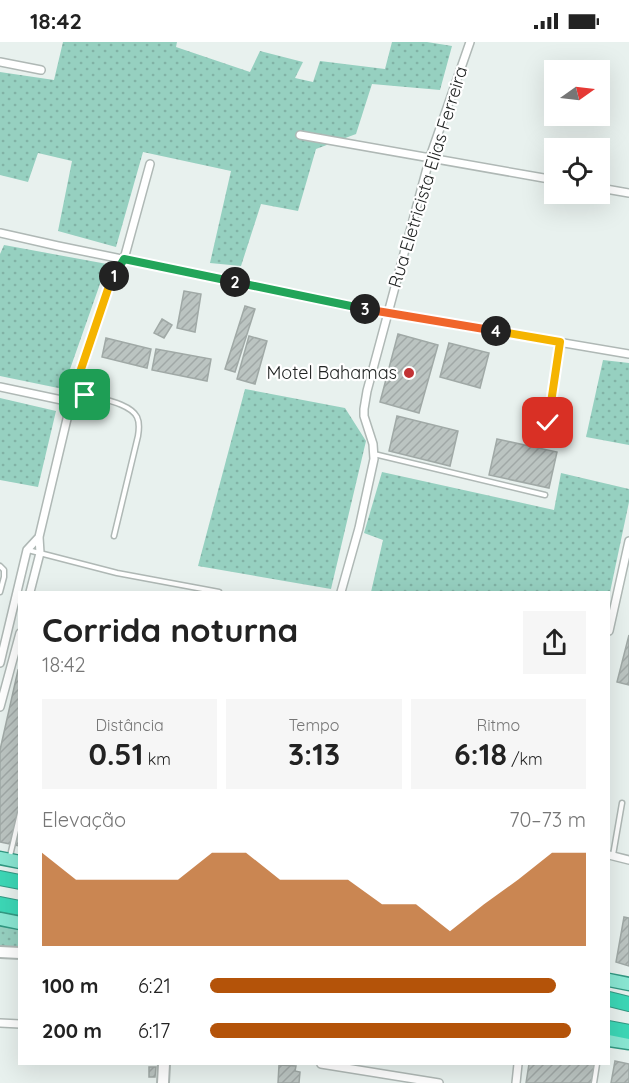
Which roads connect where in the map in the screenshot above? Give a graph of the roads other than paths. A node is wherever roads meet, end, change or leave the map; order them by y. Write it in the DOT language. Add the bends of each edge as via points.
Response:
graph roads {
  1 [pos="470,42"];
  2 [pos="0,62"];
  3 [pos="41,70"];
  4 [pos="300,135"];
  5 [pos="430,157"];
  6 [pos="150,164"];
  7 [pos="544,178"];
  8 [pos="610,190"];
  9 [pos="629,193"];
  10 [pos="0,233"];
  11 [pos="124,259"];
  12 [pos="387,313"];
  13 [pos="560,342"];
  14 [pos="629,354"];
  15 [pos="0,387"];
  16 [pos="74,390"];
  17 [pos="70,402"];
  18 [pos="548,423"];
  19 [pos="374,454"];
  20 [pos="545,495"];
  21 [pos="114,536"];
  22 [pos="39,537"];
  23 [pos="629,541"];
  24 [pos="27,550"];
  25 [pos="40,553"];
  26 [pos="0,566"];
  27 [pos="30,591"];
  28 [pos="214,591"];
  29 [pos="341,591"];
  30 [pos="0,592"];
  31 [pos="610,627"];
  32 [pos="18,640"];
  33 [pos="0,663"];
  34 [pos="1,702"];
  35 [pos="622,803"];
  36 [pos="18,822"];
  37 [pos="611,856"];
  38 [pos="10,860"];
  39 [pos="629,860"];
  40 [pos="0,878"];
  41 [pos="18,882"];
  42 [pos="0,904"];
  43 [pos="18,908"];
  44 [pos="0,919"];
  45 [pos="18,923"];
  46 [pos="0,951"];
  47 [pos="18,953"];
  48 [pos="610,980"];
  49 [pos="629,984"];
  50 [pos="610,999"];
  51 [pos="629,1004"];
  52 [pos="0,1023"];
  53 [pos="18,1024"];
  54 [pos="610,1028"];
  55 [pos="629,1032"];
  56 [pos="610,1040"];
  57 [pos="629,1043"];
  58 [pos="164,1065"];
  59 [pos="327,1065"];
  60 [pos="518,1065"];
  61 [pos="597,1065"];
  62 [pos="163,1083"];
  63 [pos="439,1083"];
  64 [pos="516,1083"];
  65 [pos="594,1083"];
  1 -- 5 [label="street, Rua Eletricista Elias Ferreira"];
  2 -- 3 [label="street"];
  4 -- 5 [label="street"];
  5 -- 7 [label="street"];
  5 -- 12 [label="street, Rua Eletricista Elias Ferreira"];
  6 -- 11 [label="street"];
  8 -- 9 [label="street"];
  10 -- 11 [label="street"];
  11 -- 12 [label="street"];
  11 -- 16 [label="street" via="109,286"];
  12 -- 13 [label="street"];
  12 -- 19 [label="street, Rua Eletricista Elias Ferreira" via="364,409"];
  13 -- 14 [label="street"];
  13 -- 18 [label="lane"];
  15 -- 17 [label="street"];
  16 -- 17 [label="street"];
  16 -- 21 [label="lane" via="123,405 138,418 138,436"];
  17 -- 22 [label="street"];
  19 -- 20 [label="lane"];
  19 -- 29 [label="street, Rua Eletricista Elias Ferreira"];
  22 -- 24 [label="street"];
  22 -- 25 [label="street"];
  23 -- 31 [label="street"];
  24 -- 25 [label="lane"];
  24 -- 33 [label="street"];
  25 -- 27 [label="street"];
  25 -- 28 [label="lane" via="117,573"];
  26 -- 30 [label="lane" via="4,570"];
  32 -- 34 [label="street"];
  35 -- 37 [label="lane"];
  36 -- 38 [label="lane"];
  37 -- 39 [label="street"];
  40 -- 41 [label="highway"];
  42 -- 43 [label="highway"];
  44 -- 45 [label="main road"];
  46 -- 47 [label="street"];
  48 -- 49 [label="main road"];
  50 -- 51 [label="highway"];
  52 -- 53 [label="street"];
  54 -- 55 [label="highway"];
  56 -- 57 [label="main road"];
  58 -- 62 [label="street"];
  59 -- 63 [label="street"];
  60 -- 64 [label="street"];
  61 -- 65 [label="lane"];
}
